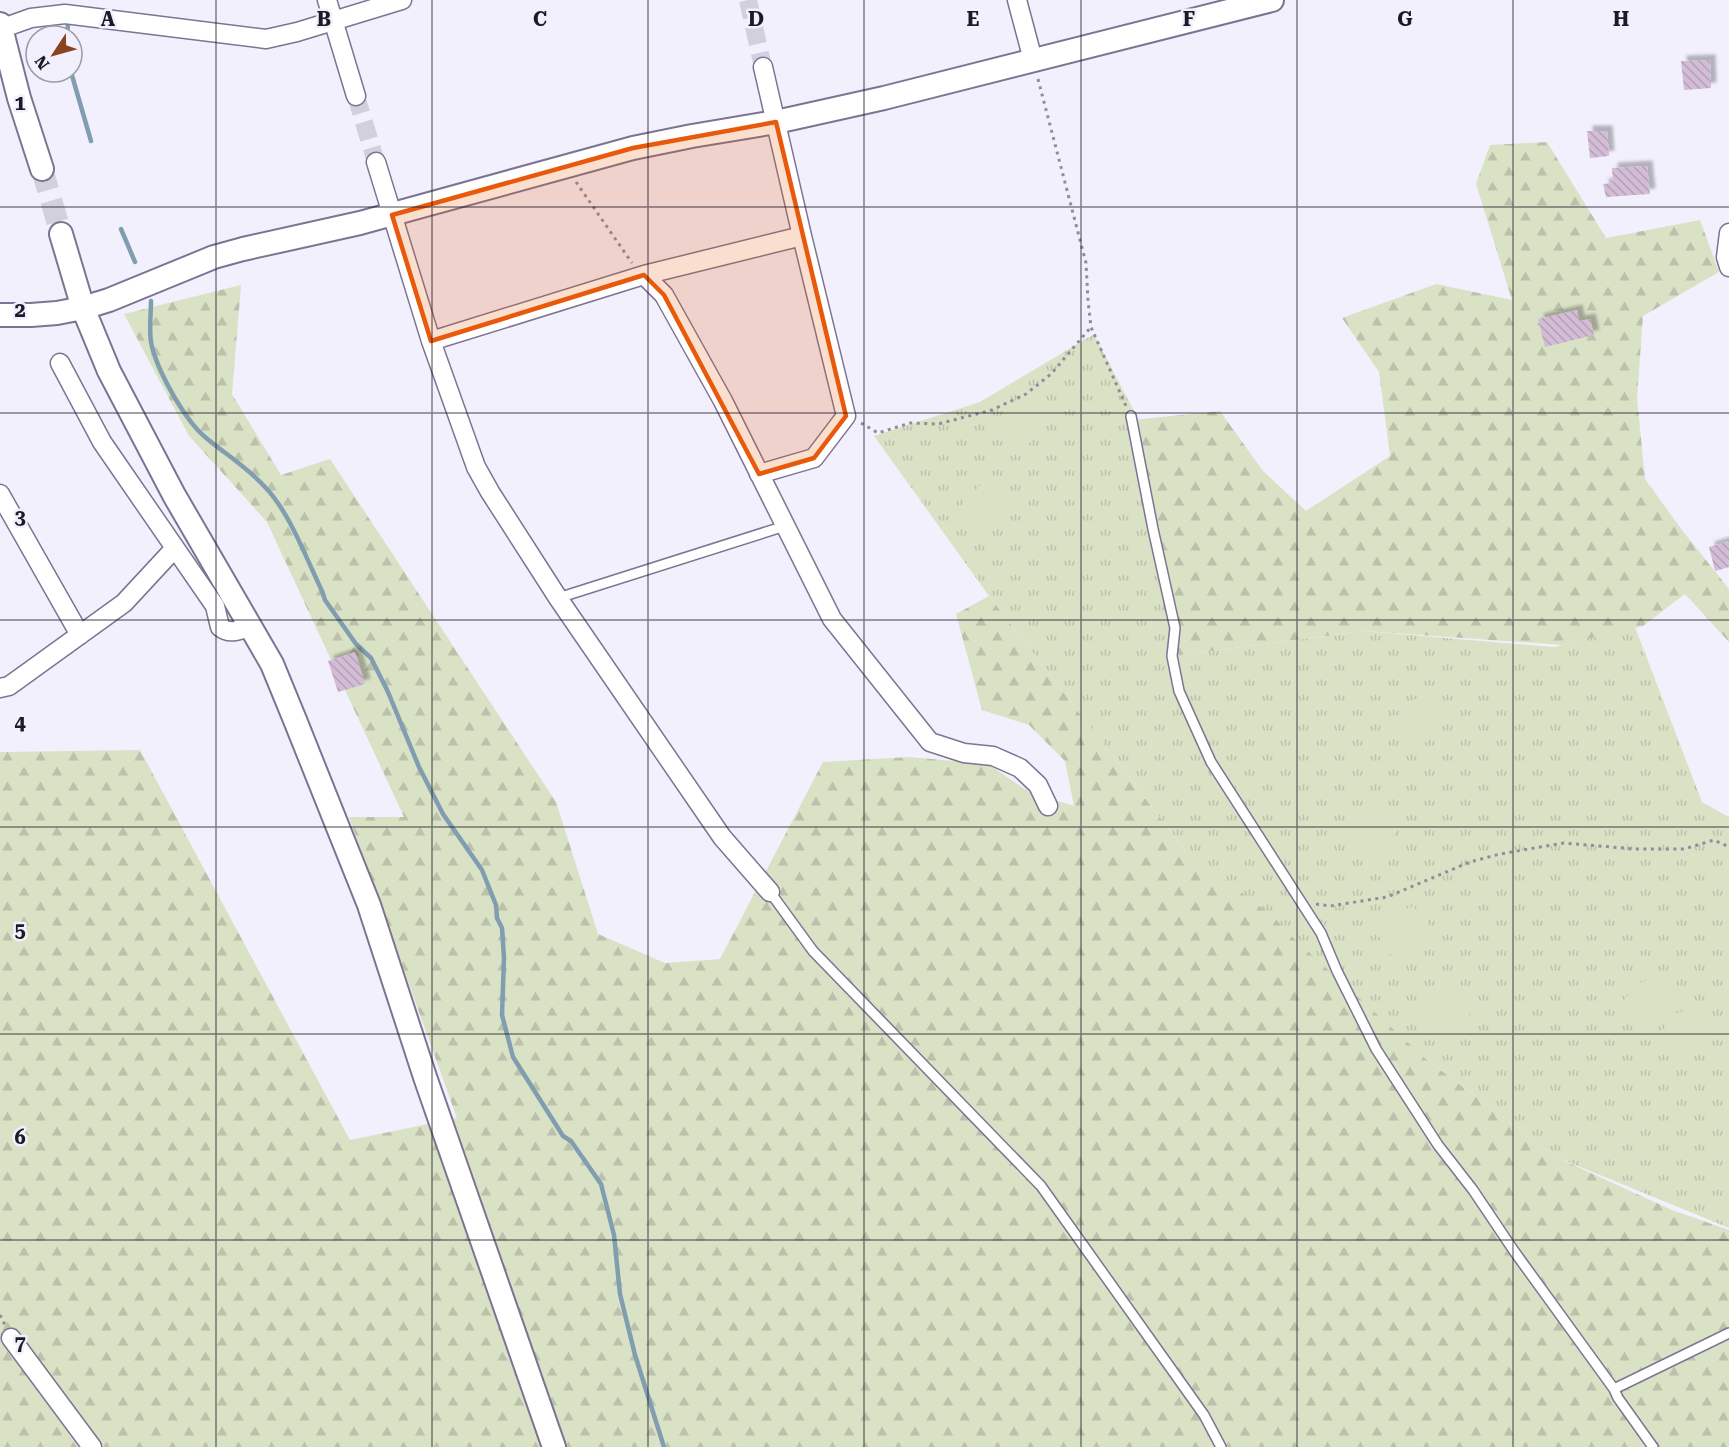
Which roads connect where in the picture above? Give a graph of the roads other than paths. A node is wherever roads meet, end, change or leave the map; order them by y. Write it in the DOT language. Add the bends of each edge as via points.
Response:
graph roads {
  1 [pos="327,0"];
  2 [pos="402,0"];
  3 [pos="1017,0"];
  4 [pos="1272,0"];
  5 [pos="333,21"];
  6 [pos="0,27"];
  7 [pos="1033,60"];
  8 [pos="763,67"];
  9 [pos="356,96"];
  10 [pos="776,122"];
  11 [pos="376,162"];
  12 [pos="42,169"];
  13 [pos="392,215"];
  14 [pos="1729,233"];
  15 [pos="61,234"];
  16 [pos="801,236"];
  17 [pos="1729,267"];
  18 [pos="644,275"];
  19 [pos="83,308"];
  20 [pos="0,315"];
  21 [pos="431,341"];
  22 [pos="60,363"];
  23 [pos="1131,416"];
  24 [pos="759,474"];
  25 [pos="0,494"];
  26 [pos="785,526"];
  27 [pos="175,548"];
  28 [pos="558,598"];
  29 [pos="250,627"];
  30 [pos="81,635"];
  31 [pos="0,688"];
  32 [pos="1048,806"];
  33 [pos="770,892"];
  34 [pos="1729,1333"];
  35 [pos="11,1338"];
  36 [pos="1614,1389"];
  37 [pos="92,1447"];
  38 [pos="554,1447"];
  39 [pos="1221,1447"];
  40 [pos="1653,1447"];
  1 -- 5 [label="street"];
  2 -- 5 [label="street"];
  3 -- 7 [label="street"];
  4 -- 7 [label="street"];
  5 -- 6 [label="street" via="266,39 64,14"];
  5 -- 9 [label="street"];
  6 -- 12 [label="street"];
  7 -- 10 [label="street"];
  8 -- 10 [label="street"];
  10 -- 13 [label="street" via="655,143"];
  10 -- 16 [label="street"];
  11 -- 13 [label="street"];
  13 -- 19 [label="street" via="214,257"];
  13 -- 21 [label="street"];
  14 -- 17 [label="street"];
  15 -- 19 [label="street"];
  16 -- 18 [label="street"];
  16 -- 24 [label="street" via="846,416 814,458"];
  18 -- 21 [label="street"];
  18 -- 24 [label="street" via="664,295"];
  19 -- 20 [label="street"];
  19 -- 29 [label="street" via="135,422"];
  21 -- 28 [label="street" via="476,467"];
  22 -- 27 [label="street" via="102,442"];
  23 -- 36 [label="lane" via="1174,628 1172,656 1179,691 1211,762 1321,933 1382,1059 1438,1145"];
  24 -- 26 [label="street"];
  25 -- 30 [label="street"];
  26 -- 28 [label="lane"];
  26 -- 32 [label="street" via="832,619 930,742 964,753 993,756 1020,768 1038,785"];
  27 -- 29 [label="street" via="215,606 220,627 233,632"];
  27 -- 30 [label="street" via="124,603"];
  28 -- 33 [label="street" via="722,837"];
  29 -- 38 [label="street" via="272,664 369,905"];
  30 -- 31 [label="street" via="9,686"];
  33 -- 39 [label="lane" via="813,951 1041,1186 1204,1415"];
  34 -- 36 [label="lane"];
  35 -- 37 [label="street"];
  36 -- 40 [label="lane"];
}
